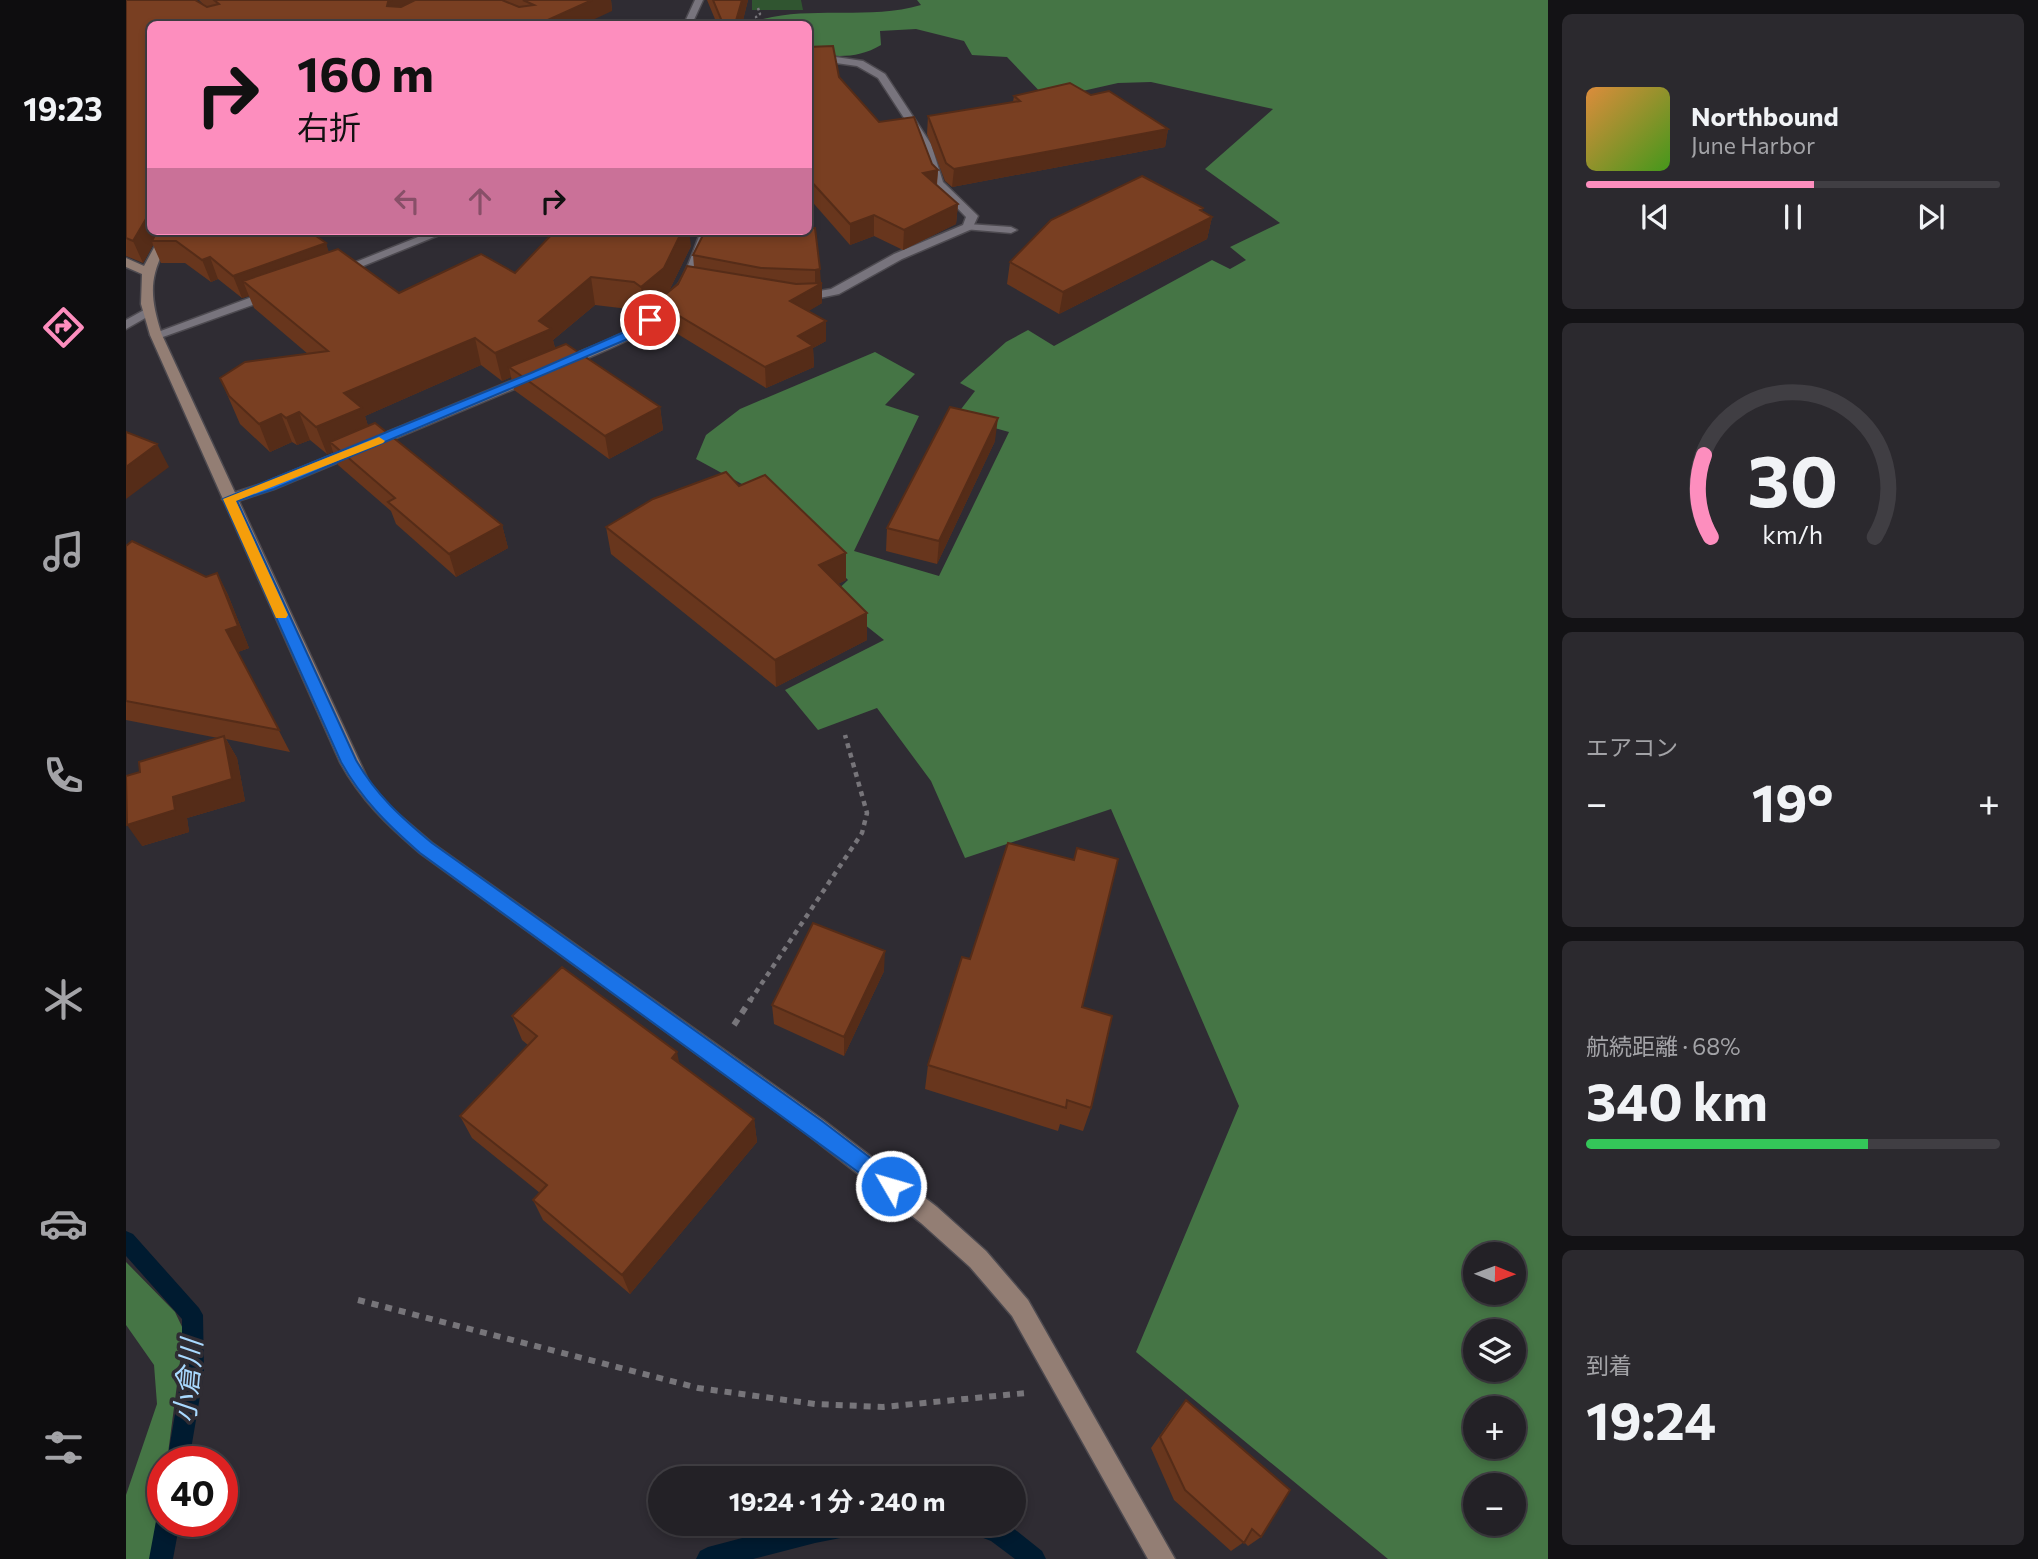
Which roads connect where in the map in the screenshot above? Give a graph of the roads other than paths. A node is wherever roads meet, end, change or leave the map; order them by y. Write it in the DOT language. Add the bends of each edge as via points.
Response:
graph roads {
  1 [pos="699,0"];
  2 [pos="689,21"];
  3 [pos="812,57"];
  4 [pos="968,227"];
  5 [pos="1011,230"];
  6 [pos="167,235"];
  7 [pos="432,235"];
  8 [pos="705,235"];
  9 [pos="126,262"];
  10 [pos="146,272"];
  11 [pos="327,275"];
  12 [pos="687,279"];
  13 [pos="704,281"];
  14 [pos="288,289"];
  15 [pos="785,296"];
  16 [pos="148,313"];
  17 [pos="126,325"];
  18 [pos="156,335"];
  19 [pos="229,499"];
  20 [pos="1162,1559"];
  1 -- 2 [label="street"];
  3 -- 4 [label="street" via="860,63 882,76 926,144 938,183 972,216"];
  4 -- 5 [label="street"];
  4 -- 15 [label="street" via="944,234 820,297"];
  6 -- 10 [label="street"];
  7 -- 11 [label="street"];
  8 -- 12 [label="street"];
  9 -- 10 [label="street"];
  10 -- 16 [label="street" via="143,287"];
  12 -- 13 [label="street"];
  12 -- 19 [label="street" via="668,305 626,336"];
  14 -- 18 [label="street"];
  16 -- 17 [label="street"];
  16 -- 18 [label="street"];
  18 -- 19 [label="street"];
  19 -- 20 [label="street" via="349,762 386,814 426,848 815,1127 978,1259 1020,1308"];
}
